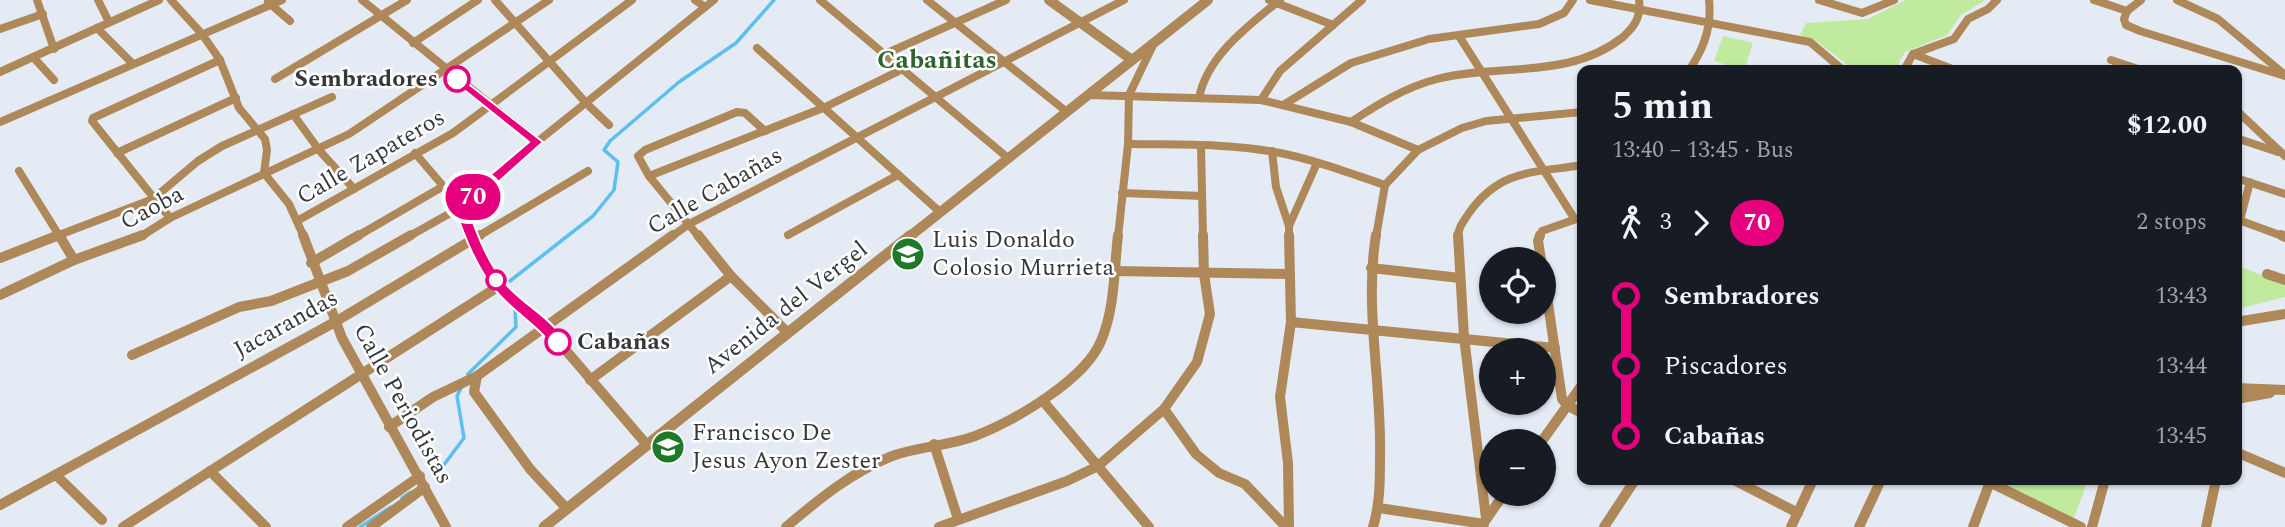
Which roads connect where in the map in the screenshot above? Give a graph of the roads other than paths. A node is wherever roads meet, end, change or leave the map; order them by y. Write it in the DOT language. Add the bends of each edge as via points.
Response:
graph roads {
  1 [pos="37,0"];
  2 [pos="98,0"];
  3 [pos="159,0"];
  4 [pos="171,0"];
  5 [pos="282,0"];
  6 [pos="362,0"];
  7 [pos="407,0"];
  8 [pos="478,0"];
  9 [pos="495,0"];
  10 [pos="549,0"];
  11 [pos="632,0"];
  12 [pos="695,0"];
  13 [pos="714,0"];
  14 [pos="820,0"];
  15 [pos="926,0"];
  16 [pos="1006,0"];
  17 [pos="1049,0"];
  18 [pos="1124,0"];
  19 [pos="1208,0"];
  20 [pos="1362,0"];
  21 [pos="1573,0"];
  22 [pos="1590,0"];
  23 [pos="1639,0"];
  24 [pos="1709,0"];
  25 [pos="1819,0"];
  26 [pos="1894,0"];
  27 [pos="1997,0"];
  28 [pos="2094,0"];
  29 [pos="2141,0"];
  30 [pos="2177,0"];
  31 [pos="1275,1"];
  32 [pos="268,2"];
  33 [pos="705,7"];
  34 [pos="1641,10"];
  35 [pos="2127,11"];
  36 [pos="43,14"];
  37 [pos="380,16"];
  38 [pos="290,21"];
  39 [pos="109,22"];
  40 [pos="515,23"];
  41 [pos="954,23"];
  42 [pos="1081,23"];
  43 [pos="1710,23"];
  44 [pos="1333,25"];
  45 [pos="97,28"];
  46 [pos="0,29"];
  47 [pos="202,34"];
  48 [pos="1459,36"];
  49 [pos="1155,42"];
  50 [pos="413,43"];
  51 [pos="757,48"];
  52 [pos="54,49"];
  53 [pos="885,54"];
  54 [pos="1913,54"];
  55 [pos="34,58"];
  56 [pos="1132,60"];
  57 [pos="2110,60"];
  58 [pos="220,61"];
  59 [pos="549,61"];
  60 [pos="1001,61"];
  61 [pos="2285,62"];
  62 [pos="2273,63"];
  63 [pos="133,64"];
  64 [pos="1693,65"];
  65 [pos="1837,65"];
  66 [pos="1907,65"];
  67 [pos="1942,65"];
  68 [pos="2126,65"];
  69 [pos="902,69"];
  70 [pos="447,70"];
  71 [pos="0,72"];
  72 [pos="1480,73"];
  73 [pos="2285,76"];
  74 [pos="275,79"];
  75 [pos="54,80"];
  76 [pos="1088,95"];
  77 [pos="1129,95"];
  78 [pos="934,96"];
  79 [pos="332,97"];
  80 [pos="1199,97"];
  81 [pos="236,98"];
  82 [pos="1261,100"];
  83 [pos="586,103"];
  84 [pos="1285,104"];
  85 [pos="490,105"];
  86 [pos="823,107"];
  87 [pos="1067,112"];
  88 [pos="1577,112"];
  89 [pos="293,114"];
  90 [pos="2242,116"];
  91 [pos="1511,118"];
  92 [pos="1351,121"];
  93 [pos="0,122"];
  94 [pos="609,125"];
  95 [pos="256,130"];
  96 [pos="765,131"];
  97 [pos="856,137"];
  98 [pos="2242,140"];
  99 [pos="537,142"];
  100 [pos="1128,144"];
  101 [pos="1201,146"];
  102 [pos="319,150"];
  103 [pos="1418,150"];
  104 [pos="1272,151"];
  105 [pos="117,153"];
  106 [pos="415,153"];
  107 [pos="2284,155"];
  108 [pos="1008,158"];
  109 [pos="1317,163"];
  110 [pos="1577,166"];
  111 [pos="1543,169"];
  112 [pos="19,171"];
  113 [pos="588,171"];
  114 [pos="264,173"];
  115 [pos="898,174"];
  116 [pos="649,176"];
  117 [pos="2242,180"];
  118 [pos="2250,182"];
  119 [pos="1385,185"];
  120 [pos="442,187"];
  121 [pos="354,189"];
  122 [pos="1122,193"];
  123 [pos="2285,194"];
  124 [pos="1202,196"];
  125 [pos="153,199"];
  126 [pos="461,207"];
  127 [pos="2242,207"];
  128 [pos="940,212"];
  129 [pos="1577,216"];
  130 [pos="1577,217"];
  131 [pos="170,218"];
  132 [pos="297,221"];
  133 [pos="2242,221"];
  134 [pos="689,224"];
  135 [pos="1289,226"];
  136 [pos="58,234"];
  137 [pos="788,235"];
  138 [pos="2285,237"];
  139 [pos="472,239"];
  140 [pos="1539,247"];
  141 [pos="0,255"];
  142 [pos="74,260"];
  143 [pos="311,263"];
  144 [pos="1371,268"];
  145 [pos="1114,271"];
  146 [pos="1204,274"];
  147 [pos="1290,274"];
  148 [pos="2267,274"];
  149 [pos="731,276"];
  150 [pos="1460,278"];
  151 [pos="2285,280"];
  152 [pos="319,283"];
  153 [pos="499,286"];
  154 [pos="0,295"];
  155 [pos="2285,314"];
  156 [pos="2242,321"];
  157 [pos="1291,322"];
  158 [pos="335,323"];
  159 [pos="545,326"];
  160 [pos="1375,331"];
  161 [pos="788,333"];
  162 [pos="1464,337"];
  163 [pos="1479,339"];
  164 [pos="132,355"];
  165 [pos="1556,355"];
  166 [pos="362,373"];
  167 [pos="477,376"];
  168 [pos="590,380"];
  169 [pos="2242,388"];
  170 [pos="2283,390"];
  171 [pos="1577,392"];
  172 [pos="2242,398"];
  173 [pos="1043,401"];
  174 [pos="1568,406"];
  175 [pos="1164,409"];
  176 [pos="1577,410"];
  177 [pos="389,427"];
  178 [pos="1551,429"];
  179 [pos="934,444"];
  180 [pos="646,445"];
  181 [pos="2242,455"];
  182 [pos="1098,466"];
  183 [pos="210,471"];
  184 [pos="2285,473"];
  185 [pos="56,475"];
  186 [pos="420,476"];
  187 [pos="1632,485"];
  188 [pos="1744,485"];
  189 [pos="1811,485"];
  190 [pos="1879,485"];
  191 [pos="1987,485"];
  192 [pos="1996,485"];
  193 [pos="2104,485"];
  194 [pos="2215,485"];
  195 [pos="425,487"];
  196 [pos="0,505"];
  197 [pos="1496,506"];
  198 [pos="1379,508"];
  199 [pos="567,509"];
  200 [pos="1798,513"];
  201 [pos="958,519"];
  202 [pos="102,520"];
  203 [pos="1484,523"];
  204 [pos="123,527"];
  205 [pos="266,527"];
  206 [pos="347,527"];
  207 [pos="370,527"];
  208 [pos="446,527"];
  209 [pos="544,527"];
  210 [pos="786,527"];
  211 [pos="939,527"];
  212 [pos="1149,527"];
  213 [pos="1288,527"];
  214 [pos="1373,527"];
  215 [pos="1604,527"];
  216 [pos="1791,527"];
  217 [pos="1859,527"];
  218 [pos="1973,527"];
  219 [pos="2081,527"];
  220 [pos="2092,527"];
  221 [pos="2206,527"];
  1 -- 36 [label="street"];
  2 -- 39 [label="street"];
  3 -- 39 [label="street"];
  4 -- 47 [label="street"];
  5 -- 32 [label="street"];
  6 -- 37 [label="street"];
  7 -- 37 [label="street"];
  8 -- 50 [label="street"];
  9 -- 40 [label="street"];
  10 -- 40 [label="street, Caoba"];
  11 -- 59 [label="street, Calle Zapateros"];
  12 -- 33 [label="street"];
  13 -- 33 [label="street"];
  14 -- 53 [label="street"];
  15 -- 41 [label="street"];
  16 -- 41 [label="street"];
  17 -- 42 [label="street"];
  18 -- 42 [label="street, Calle Cabañas"];
  19 -- 49 [label="street, Avenida del Vergel"];
  20 -- 44 [label="street"];
  21 -- 48 [label="street" via="1564,13 1539,24"];
  22 -- 34 [label="street"];
  23 -- 34 [label="street"];
  24 -- 43 [label="street"];
  25 -- 26 [label="street" via="1862,13"];
  27 -- 54 [label="street" via="1968,19 1954,39"];
  28 -- 35 [label="street"];
  29 -- 35 [label="street"];
  30 -- 62 [label="street" via="2218,19"];
  31 -- 44 [label="street"];
  31 -- 80 [label="street" via="1216,61"];
  32 -- 38 [label="street"];
  32 -- 47 [label="street"];
  33 -- 83 [label="street"];
  34 -- 43 [label="street"];
  34 -- 72 [label="street" via="1635,26 1601,54 1543,68"];
  35 -- 73 [label="street" via="2126,25 2133,28"];
  36 -- 46 [label="street"];
  36 -- 52 [label="street"];
  37 -- 50 [label="street"];
  37 -- 74 [label="street"];
  39 -- 45 [label="street"];
  40 -- 59 [label="street"];
  40 -- 70 [label="street, Caoba"];
  41 -- 53 [label="street"];
  41 -- 60 [label="street"];
  42 -- 56 [label="street"];
  42 -- 60 [label="street, Calle Cabañas"];
  43 -- 64 [label="street"];
  43 -- 65 [label="street" via="1810,42"];
  44 -- 82 [label="street" via="1280,71"];
  45 -- 52 [label="street"];
  45 -- 63 [label="street"];
  47 -- 58 [label="street"];
  47 -- 63 [label="street"];
  48 -- 72 [label="street"];
  48 -- 84 [label="street" via="1416,42 1351,63"];
  49 -- 56 [label="street, Avenida del Vergel"];
  49 -- 77 [label="street"];
  50 -- 70 [label="street"];
  51 -- 86 [label="street"];
  52 -- 55 [label="street"];
  53 -- 69 [label="street"];
  54 -- 66 [label="street"];
  54 -- 67 [label="street"];
  55 -- 71 [label="street"];
  55 -- 75 [label="street"];
  56 -- 76 [label="street, Avenida del Vergel"];
  57 -- 68 [label="street"];
  58 -- 81 [label="street"];
  58 -- 105 [label="street" via="93,118"];
  59 -- 83 [label="street"];
  59 -- 85 [label="street, Calle Zapateros"];
  60 -- 78 [label="street, Calle Cabañas"];
  60 -- 87 [label="street"];
  61 -- 62 [label="street"];
  62 -- 73 [label="street"];
  63 -- 93 [label="street"];
  69 -- 78 [label="street"];
  69 -- 86 [label="street"];
  70 -- 85 [label="street"];
  70 -- 102 [label="street, Caoba"];
  72 -- 91 [label="street"];
  72 -- 92 [label="street" via="1420,85"];
  76 -- 77 [label="street"];
  76 -- 87 [label="street, Avenida del Vergel"];
  77 -- 80 [label="street"];
  77 -- 100 [label="street"];
  78 -- 97 [label="street, Calle Cabañas"];
  78 -- 108 [label="street"];
  79 -- 89 [label="street"];
  80 -- 82 [label="street"];
  81 -- 95 [label="street"];
  81 -- 105 [label="street"];
  82 -- 84 [label="street"];
  83 -- 94 [label="street"];
  83 -- 99 [label="street"];
  84 -- 92 [label="street"];
  85 -- 99 [label="street"];
  85 -- 106 [label="street, Calle Zapateros" via="453,133"];
  86 -- 96 [label="street"];
  86 -- 97 [label="street"];
  87 -- 108 [label="street, Avenida del Vergel"];
  88 -- 91 [label="street"];
  89 -- 95 [label="street"];
  89 -- 102 [label="street"];
  90 -- 107 [label="street"];
  91 -- 103 [label="street" via="1462,128"];
  91 -- 111 [label="street"];
  92 -- 103 [label="street"];
  95 -- 114 [label="street" via="265,139"];
  95 -- 125 [label="street" via="198,161"];
  96 -- 116 [label="street"];
  96 -- 116 [label="street" via="737,112 639,153"];
  97 -- 115 [label="street"];
  97 -- 134 [label="street, Calle Cabañas"];
  98 -- 107 [label="street"];
  99 -- 126 [label="street"];
  100 -- 101 [label="street"];
  100 -- 122 [label="street"];
  101 -- 104 [label="street"];
  101 -- 124 [label="street"];
  102 -- 114 [label="street, Caoba"];
  102 -- 121 [label="street"];
  103 -- 119 [label="street"];
  104 -- 109 [label="street"];
  104 -- 135 [label="street" via="1276,187"];
  105 -- 125 [label="street"];
  106 -- 120 [label="street"];
  106 -- 121 [label="street, Calle Zapateros"];
  108 -- 128 [label="street, Avenida del Vergel"];
  109 -- 119 [label="street"];
  109 -- 135 [label="street"];
  110 -- 111 [label="street"];
  111 -- 129 [label="street"];
  111 -- 150 [label="street" via="1511,176 1484,192 1458,229"];
  112 -- 136 [label="street"];
  113 -- 139 [label="street, Jacarandas"];
  114 -- 131 [label="street, Caoba"];
  114 -- 132 [label="street, Calle Periodistas" via="279,187"];
  115 -- 128 [label="street"];
  115 -- 137 [label="street"];
  116 -- 134 [label="street"];
  117 -- 118 [label="street"];
  118 -- 123 [label="street"];
  118 -- 127 [label="street"];
  119 -- 144 [label="street"];
  120 -- 126 [label="street"];
  120 -- 143 [label="street"];
  121 -- 132 [label="street, Calle Zapateros"];
  122 -- 124 [label="street"];
  122 -- 145 [label="street"];
  124 -- 146 [label="street"];
  125 -- 131 [label="street"];
  125 -- 136 [label="street"];
  126 -- 139 [label="street"];
  126 -- 152 [label="street"];
  128 -- 161 [label="street, Avenida del Vergel"];
  130 -- 140 [label="street" via="1542,231"];
  131 -- 142 [label="street, Caoba" via="139,238"];
  132 -- 143 [label="street, Calle Periodistas"];
  133 -- 138 [label="street"];
  134 -- 149 [label="street"];
  134 -- 159 [label="street, Calle Cabañas"];
  135 -- 147 [label="street"];
  136 -- 141 [label="street"];
  136 -- 142 [label="street"];
  139 -- 153 [label="street"];
  139 -- 158 [label="street, Jacarandas"];
  142 -- 154 [label="street, Caoba"];
  143 -- 152 [label="street, Calle Periodistas"];
  144 -- 150 [label="street"];
  144 -- 160 [label="street"];
  145 -- 146 [label="street"];
  145 -- 173 [label="street" via="1101,342 1079,371"];
  146 -- 147 [label="street"];
  146 -- 175 [label="street" via="1210,314 1197,362"];
  147 -- 157 [label="street"];
  148 -- 151 [label="street"];
  149 -- 161 [label="street"];
  149 -- 168 [label="street"];
  150 -- 162 [label="street"];
  152 -- 158 [label="street, Calle Periodistas"];
  152 -- 164 [label="street" via="239,307"];
  153 -- 159 [label="street"];
  153 -- 166 [label="street"];
  155 -- 156 [label="street"];
  157 -- 160 [label="street"];
  157 -- 213 [label="street" via="1280,397 1288,463"];
  158 -- 166 [label="street, Calle Periodistas"];
  158 -- 185 [label="street, Jacarandas"];
  159 -- 167 [label="street, Calle Cabañas"];
  159 -- 168 [label="street"];
  160 -- 162 [label="street"];
  160 -- 198 [label="street" via="1381,415"];
  161 -- 180 [label="street, Avenida del Vergel"];
  162 -- 163 [label="street"];
  162 -- 203 [label="street"];
  165 -- 174 [label="street" via="1562,399"];
  166 -- 177 [label="street, Calle Periodistas"];
  166 -- 183 [label="street"];
  167 -- 177 [label="street, Calle Cabañas" via="433,397"];
  167 -- 199 [label="street" via="474,392 530,469"];
  168 -- 180 [label="street"];
  169 -- 170 [label="street"];
  170 -- 172 [label="street"];
  171 -- 174 [label="street"];
  173 -- 179 [label="street" via="975,436"];
  173 -- 182 [label="street"];
  174 -- 176 [label="street"];
  174 -- 178 [label="street"];
  175 -- 182 [label="street"];
  175 -- 213 [label="street" via="1196,454 1219,473 1245,484"];
  177 -- 186 [label="street, Calle Periodistas"];
  179 -- 201 [label="street"];
  179 -- 210 [label="street" via="858,473"];
  180 -- 199 [label="street, Avenida del Vergel"];
  181 -- 184 [label="street"];
  182 -- 201 [label="street"];
  182 -- 212 [label="street"];
  183 -- 204 [label="street"];
  183 -- 205 [label="street"];
  185 -- 196 [label="street, Jacarandas"];
  185 -- 202 [label="street"];
  186 -- 195 [label="street, Calle Periodistas"];
  186 -- 206 [label="street"];
  187 -- 215 [label="street"];
  188 -- 200 [label="street"];
  189 -- 200 [label="street"];
  190 -- 217 [label="street"];
  191 -- 218 [label="street"];
  192 -- 219 [label="street"];
  193 -- 220 [label="street"];
  194 -- 221 [label="street"];
  195 -- 207 [label="street"];
  195 -- 208 [label="street, Calle Periodistas"];
  197 -- 203 [label="street"];
  198 -- 203 [label="street"];
  198 -- 214 [label="street"];
  199 -- 209 [label="street, Avenida del Vergel"];
  200 -- 216 [label="street"];
  201 -- 211 [label="street"];
}
